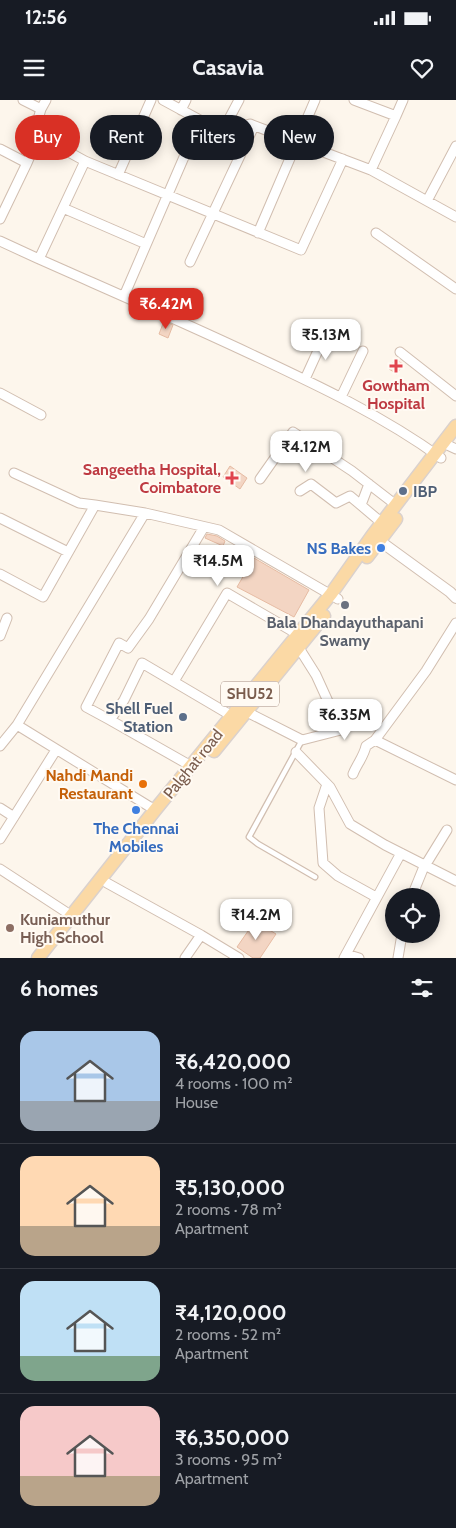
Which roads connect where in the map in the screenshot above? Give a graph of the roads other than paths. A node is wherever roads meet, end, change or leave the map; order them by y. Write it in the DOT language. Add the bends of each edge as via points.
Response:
graph roads {
  1 [pos="23,100"];
  2 [pos="46,100"];
  3 [pos="151,100"];
  4 [pos="163,100"];
  5 [pos="186,100"];
  6 [pos="239,100"];
  7 [pos="315,100"];
  8 [pos="354,100"];
  9 [pos="403,100"];
  10 [pos="42,109"];
  11 [pos="181,110"];
  12 [pos="190,115"];
  13 [pos="231,115"];
  14 [pos="309,115"];
  15 [pos="396,116"];
  16 [pos="254,126"];
  17 [pos="264,130"];
  18 [pos="456,146"];
  19 [pos="0,149"];
  20 [pos="334,156"];
  21 [pos="343,159"];
  22 [pos="28,160"];
  23 [pos="183,160"];
  24 [pos="238,160"];
  25 [pos="290,160"];
  26 [pos="85,161"];
  27 [pos="27,163"];
  28 [pos="372,170"];
  29 [pos="118,175"];
  30 [pos="0,194"];
  31 [pos="168,195"];
  32 [pos="10,198"];
  33 [pos="427,201"];
  34 [pos="63,208"];
  35 [pos="213,214"];
  36 [pos="456,217"];
  37 [pos="0,219"];
  38 [pos="258,233"];
  39 [pos="376,233"];
  40 [pos="1,244"];
  41 [pos="146,244"];
  42 [pos="39,260"];
  43 [pos="190,262"];
  44 [pos="456,289"];
  45 [pos="124,296"];
  46 [pos="326,333"];
  47 [pos="363,351"];
  48 [pos="400,352"];
  49 [pos="305,379"];
  50 [pos="0,393"];
  51 [pos="456,396"];
  52 [pos="341,397"];
  53 [pos="40,415"];
  54 [pos="456,426"];
  55 [pos="451,445"];
  56 [pos="438,456"];
  57 [pos="14,473"];
  58 [pos="260,479"];
  59 [pos="369,484"];
  60 [pos="300,491"];
  61 [pos="95,505"];
  62 [pos="361,505"];
  63 [pos="396,505"];
  64 [pos="145,513"];
  65 [pos="0,518"];
  66 [pos="382,522"];
  67 [pos="204,527"];
  68 [pos="376,538"];
  69 [pos="68,552"];
  70 [pos="0,574"];
  71 [pos="334,596"];
  72 [pos="456,598"];
  73 [pos="7,618"];
  74 [pos="456,623"];
  75 [pos="299,635"];
  76 [pos="0,636"];
  77 [pos="299,648"];
  78 [pos="176,678"];
  79 [pos="247,712"];
  80 [pos="232,716"];
  81 [pos="110,720"];
  82 [pos="17,724"];
  83 [pos="302,740"];
  84 [pos="375,740"];
  85 [pos="0,746"];
  86 [pos="56,750"];
  87 [pos="296,752"];
  88 [pos="191,766"];
  89 [pos="353,774"];
  90 [pos="456,780"];
  91 [pos="327,784"];
  92 [pos="0,808"];
  93 [pos="155,810"];
  94 [pos="14,817"];
  95 [pos="447,830"];
  96 [pos="0,839"];
  97 [pos="401,853"];
  98 [pos="426,865"];
  99 [pos="0,869"];
  100 [pos="315,877"];
  101 [pos="456,881"];
  102 [pos="107,883"];
  103 [pos="416,888"];
  104 [pos="376,897"];
  105 [pos="72,916"];
  106 [pos="201,934"];
  107 [pos="400,943"];
  108 [pos="345,956"];
  109 [pos="237,957"];
  110 [pos="38,958"];
  111 [pos="48,958"];
  112 [pos="185,958"];
  113 [pos="359,958"];
  114 [pos="398,958"];
  1 -- 10 [label="street"];
  2 -- 10 [label="street"];
  3 -- 29 [label="street"];
  4 -- 11 [label="street"];
  5 -- 11 [label="street"];
  6 -- 13 [label="street"];
  7 -- 14 [label="street"];
  8 -- 15 [label="street"];
  9 -- 15 [label="street"];
  10 -- 26 [label="street" via="34,133"];
  11 -- 12 [label="street"];
  15 -- 28 [label="street"];
  16 -- 17 [label="street"];
  18 -- 33 [label="street"];
  19 -- 27 [label="street"];
  20 -- 21 [label="street"];
  21 -- 28 [label="street"];
  21 -- 38 [label="street" via="300,250"];
  22 -- 27 [label="street"];
  23 -- 31 [label="street"];
  24 -- 35 [label="street"];
  25 -- 38 [label="street"];
  26 -- 29 [label="street"];
  26 -- 34 [label="street"];
  27 -- 32 [label="street"];
  28 -- 33 [label="street"];
  29 -- 31 [label="street"];
  30 -- 32 [label="street"];
  31 -- 35 [label="street"];
  31 -- 41 [label="street"];
  32 -- 37 [label="street"];
  33 -- 36 [label="street"];
  34 -- 41 [label="street"];
  34 -- 42 [label="street"];
  35 -- 38 [label="street"];
  35 -- 43 [label="street"];
  39 -- 44 [label="street"];
  40 -- 42 [label="street"];
  41 -- 45 [label="street"];
  42 -- 45 [label="street"];
  45 -- 49 [label="street"];
  46 -- 49 [label="street"];
  47 -- 52 [label="street"];
  48 -- 51 [label="street"];
  49 -- 52 [label="street"];
  50 -- 53 [label="street"];
  52 -- 56 [label="street" via="393,425"];
  54 -- 55 [label="main road, Palghat road / SHU52"];
  55 -- 56 [label="main road, Palghat road / SHU52"];
  56 -- 63 [label="main road, Palghat road / SHU52"];
  56 -- 68 [label="main road, Palghat road / SHU52"];
  57 -- 61 [label="street" via="80,503"];
  58 -- 59 [label="street" via="293,432"];
  59 -- 62 [label="street"];
  59 -- 63 [label="street"];
  60 -- 62 [label="street" via="311,484 333,501 339,502 350,496"];
  61 -- 64 [label="street"];
  61 -- 69 [label="street"];
  62 -- 66 [label="street"];
  63 -- 66 [label="main road, Palghat road / SHU52"];
  64 -- 67 [label="street"];
  64 -- 82 [label="street"];
  65 -- 69 [label="street"];
  66 -- 68 [label="main road, Palghat road / SHU52"];
  67 -- 71 [label="street" via="219,530"];
  67 -- 81 [label="street" via="128,648 119,643 86,707"];
  68 -- 71 [label="main road, Palghat road / SHU52"];
  68 -- 72 [label="street"];
  69 -- 70 [label="street" via="43,597"];
  71 -- 75 [label="main road, Palghat road / SHU52"];
  71 -- 77 [label="main road, Palghat road / SHU52"];
  73 -- 76 [label="street"];
  74 -- 84 [label="street" via="426,671"];
  75 -- 78 [label="street" via="227,593"];
  75 -- 80 [label="main road, Palghat road / SHU52"];
  77 -- 79 [label="main road, Palghat road / SHU52"];
  77 -- 83 [label="street" via="316,675 340,730"];
  79 -- 83 [label="street"];
  79 -- 102 [label="main road, Palghat road / SHU52"];
  80 -- 81 [label="street" via="142,663"];
  80 -- 88 [label="main road, Palghat road / SHU52"];
  81 -- 88 [label="street"];
  82 -- 85 [label="street"];
  82 -- 86 [label="street"];
  83 -- 87 [label="lane"];
  84 -- 89 [label="street" via="366,746"];
  84 -- 90 [label="street"];
  86 -- 93 [label="street"];
  86 -- 94 [label="street"];
  87 -- 91 [label="street"];
  87 -- 100 [label="lane" via="249,837"];
  88 -- 93 [label="main road, Palghat road / SHU52"];
  91 -- 97 [label="street" via="350,824"];
  91 -- 104 [label="street" via="319,808 323,863 338,876"];
  92 -- 94 [label="street"];
  93 -- 105 [label="main road, Palghat road / SHU52"];
  94 -- 96 [label="street"];
  95 -- 98 [label="street"];
  97 -- 98 [label="street"];
  97 -- 104 [label="street"];
  98 -- 101 [label="street"];
  98 -- 103 [label="street"];
  99 -- 105 [label="street"];
  102 -- 106 [label="street"];
  102 -- 111 [label="main road, Palghat road / SHU52"];
  104 -- 108 [label="street"];
  105 -- 110 [label="main road, Palghat road / SHU52"];
  106 -- 109 [label="street"];
  106 -- 112 [label="street"];
  107 -- 114 [label="street"];
  108 -- 113 [label="street"];
}
